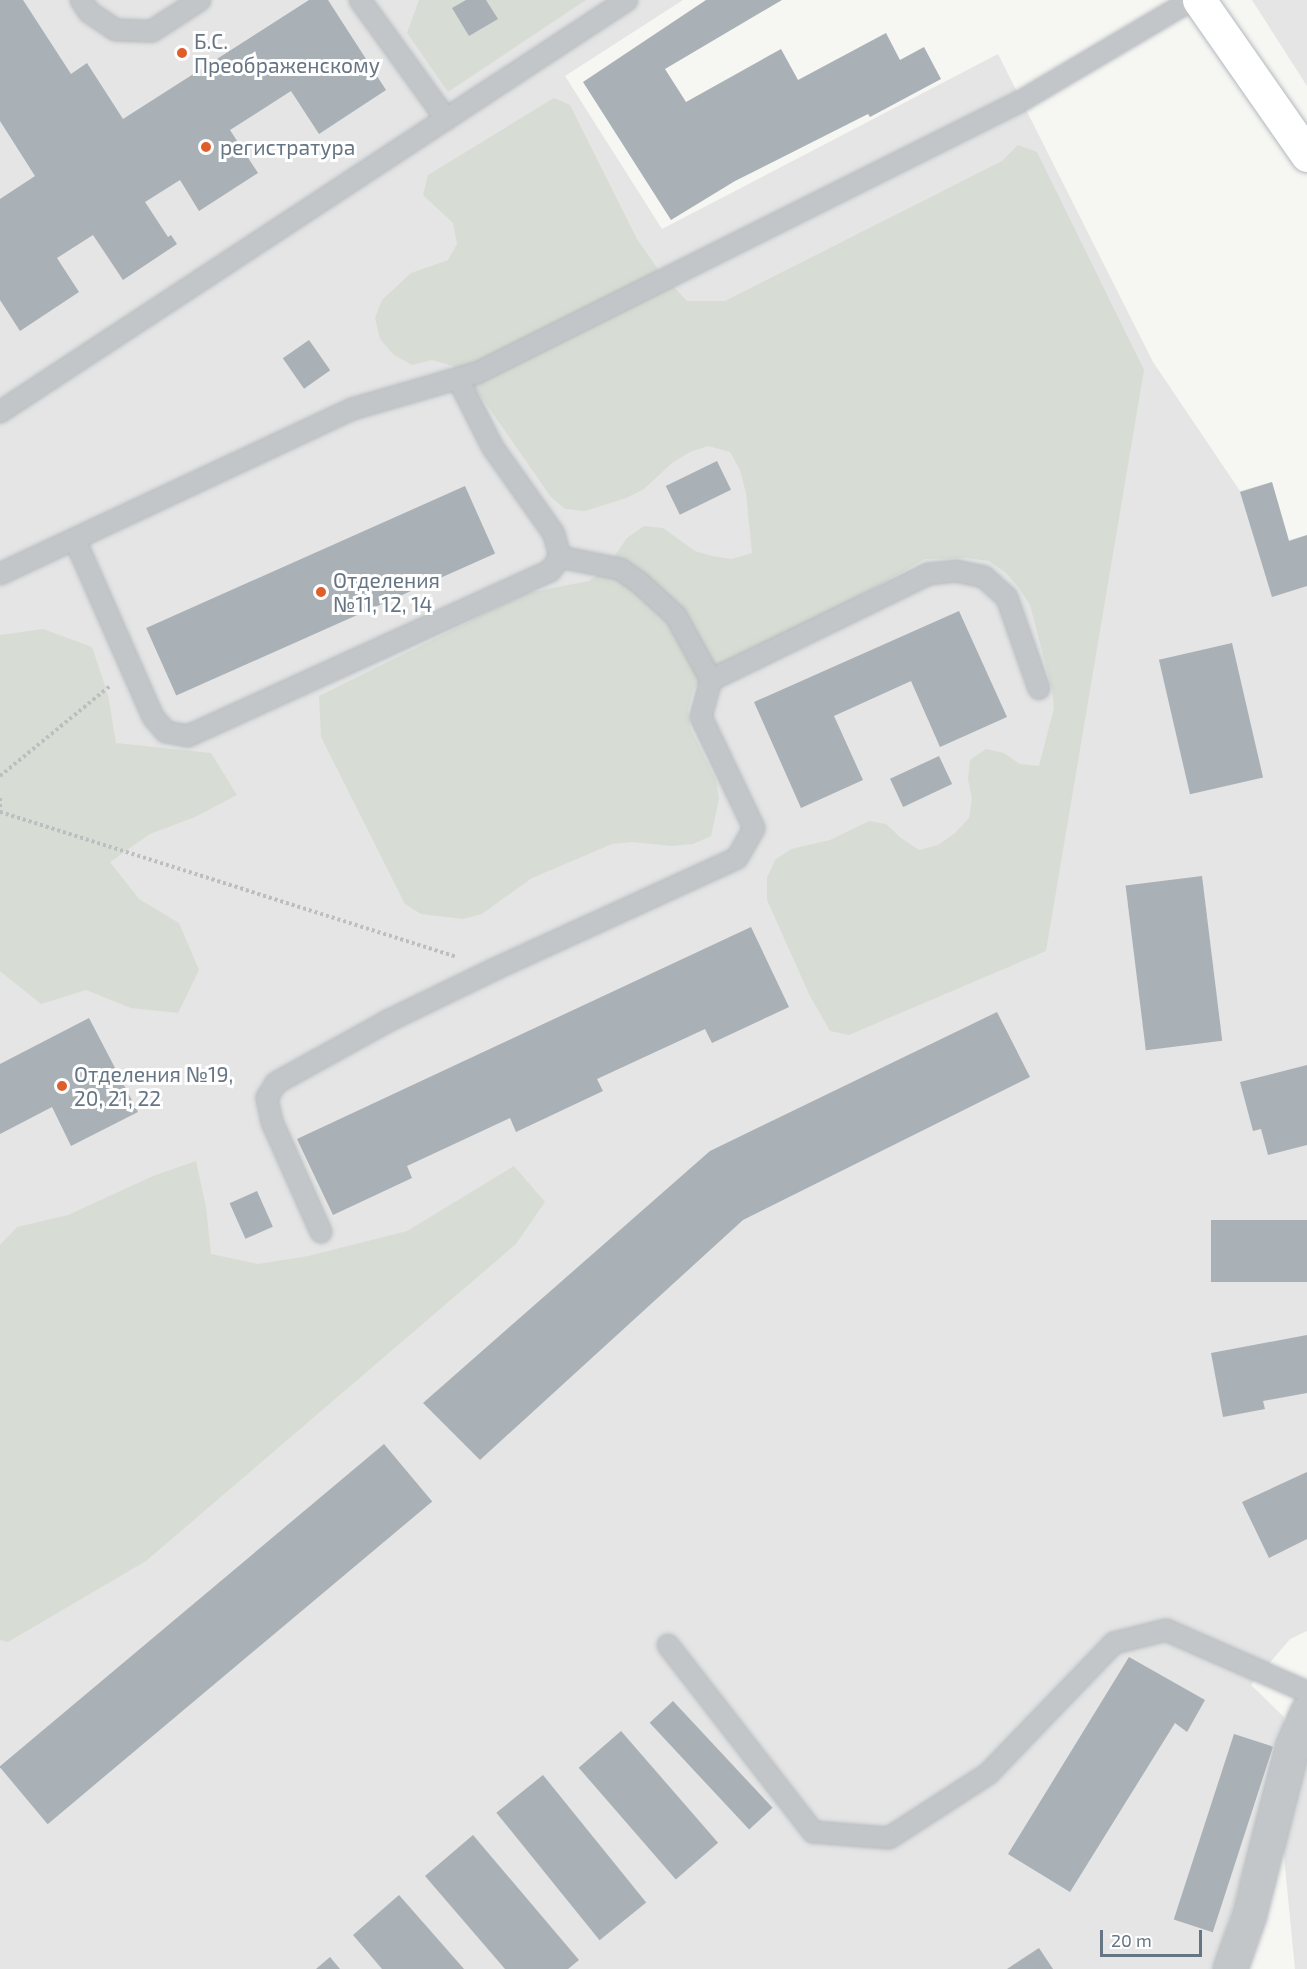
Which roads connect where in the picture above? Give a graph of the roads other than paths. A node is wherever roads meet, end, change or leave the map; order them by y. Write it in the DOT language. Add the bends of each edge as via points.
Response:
graph roads {
  1 [pos="81,0"];
  2 [pos="200,0"];
  3 [pos="360,0"];
  4 [pos="627,0"];
  5 [pos="1192,0"];
  6 [pos="1199,0"];
  7 [pos="446,119"];
  8 [pos="1307,155"];
  9 [pos="458,379"];
  10 [pos="0,412"];
  11 [pos="75,540"];
  12 [pos="560,557"];
  13 [pos="0,574"];
  14 [pos="711,680"];
  15 [pos="1039,689"];
  16 [pos="321,1232"];
  17 [pos="668,1645"];
  18 [pos="1307,1692"];
  19 [pos="1307,1712"];
  20 [pos="1230,1969"];
  1 -- 2 [label="lane" via="89,12 116,30 152,31"];
  3 -- 7 [label="lane"];
  4 -- 7 [label="lane"];
  5 -- 9 [label="lane" via="1021,101 477,373"];
  6 -- 8 [label="street"];
  7 -- 10 [label="lane"];
  9 -- 11 [label="lane" via="352,409"];
  9 -- 12 [label="lane" via="493,448 554,534"];
  11 -- 12 [label="lane" via="153,717 166,732 188,736 550,571"];
  11 -- 13 [label="lane"];
  12 -- 14 [label="lane" via="620,569 640,583 676,616"];
  14 -- 15 [label="lane" via="928,574 956,571 984,577 1007,598"];
  14 -- 16 [label="lane" via="701,717 754,828 737,858 386,1022 276,1083 267,1098 272,1122"];
  17 -- 18 [label="lane" via="813,1832 889,1838 988,1774 1114,1643 1166,1630"];
  19 -- 20 [label="street" via="1292,1747 1249,1915"];
}
